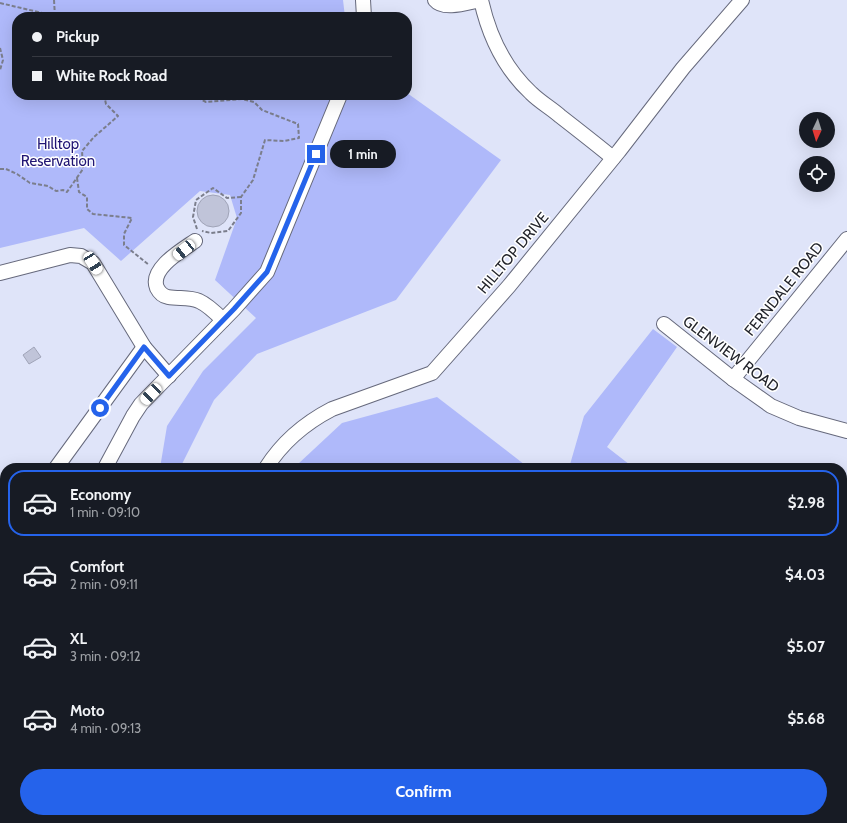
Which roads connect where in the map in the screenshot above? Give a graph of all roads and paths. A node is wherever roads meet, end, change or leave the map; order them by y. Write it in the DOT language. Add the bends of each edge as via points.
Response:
graph roads {
  1 [pos="54,0"];
  2 [pos="363,0"];
  3 [pos="436,0"];
  4 [pos="481,0"];
  5 [pos="742,0"];
  6 [pos="0,3"];
  7 [pos="35,12"];
  8 [pos="55,12"];
  9 [pos="364,12"];
  10 [pos="0,48"];
  11 [pos="0,70"];
  12 [pos="105,100"];
  13 [pos="202,100"];
  14 [pos="230,100"];
  15 [pos="246,100"];
  16 [pos="338,100"];
  17 [pos="613,158"];
  18 [pos="0,169"];
  19 [pos="77,178"];
  20 [pos="241,196"];
  21 [pos="847,239"];
  22 [pos="195,240"];
  23 [pos="158,271"];
  24 [pos="0,273"];
  25 [pos="223,320"];
  26 [pos="664,324"];
  27 [pos="144,347"];
  28 [pos="169,376"];
  29 [pos="733,379"];
  30 [pos="847,431"];
  31 [pos="60,463"];
  32 [pos="108,463"];
  33 [pos="269,463"];
  1 -- 8 [label="path"];
  2 -- 9 [label="street"];
  3 -- 4 [label="street" via="448,6"];
  4 -- 17 [label="street" via="495,44 520,83"];
  5 -- 17 [label="street, HILLTOP DRIVE" via="683,68"];
  6 -- 7 [label="path"];
  10 -- 11 [label="path" via="3,60"];
  12 -- 19 [label="path" via="118,116 82,151 83,169"];
  13 -- 14 [label="path"];
  15 -- 20 [label="path" via="254,102 262,110 298,124 299,138 265,140 253,180"];
  16 -- 25 [label="street" via="267,272"];
  17 -- 33 [label="street, HILLTOP DRIVE" via="509,286 432,373 318,416 292,435"];
  18 -- 19 [label="path" via="6,169 30,183 48,186 56,191 67,192"];
  19 -- 23 [label="path" via="79,192 87,197 87,209 93,214 132,218 124,234 124,245"];
  20 -- 20 [label="path" via="241,214 228,231 211,233 197,230 193,217 196,200 213,188 227,198"];
  21 -- 29 [label="street, FERNDALE ROAD"];
  22 -- 23 [label="street"];
  23 -- 25 [label="street" via="155,281 161,293 168,297 188,298 203,303"];
  24 -- 27 [label="street" via="70,255 81,256 93,263"];
  25 -- 28 [label="street"];
  26 -- 29 [label="street, GLENVIEW ROAD"];
  27 -- 28 [label="street"];
  27 -- 31 [label="street"];
  28 -- 32 [label="street" via="132,416"];
  29 -- 30 [label="street, GLENVIEW ROAD" via="771,406 799,418"];
}
